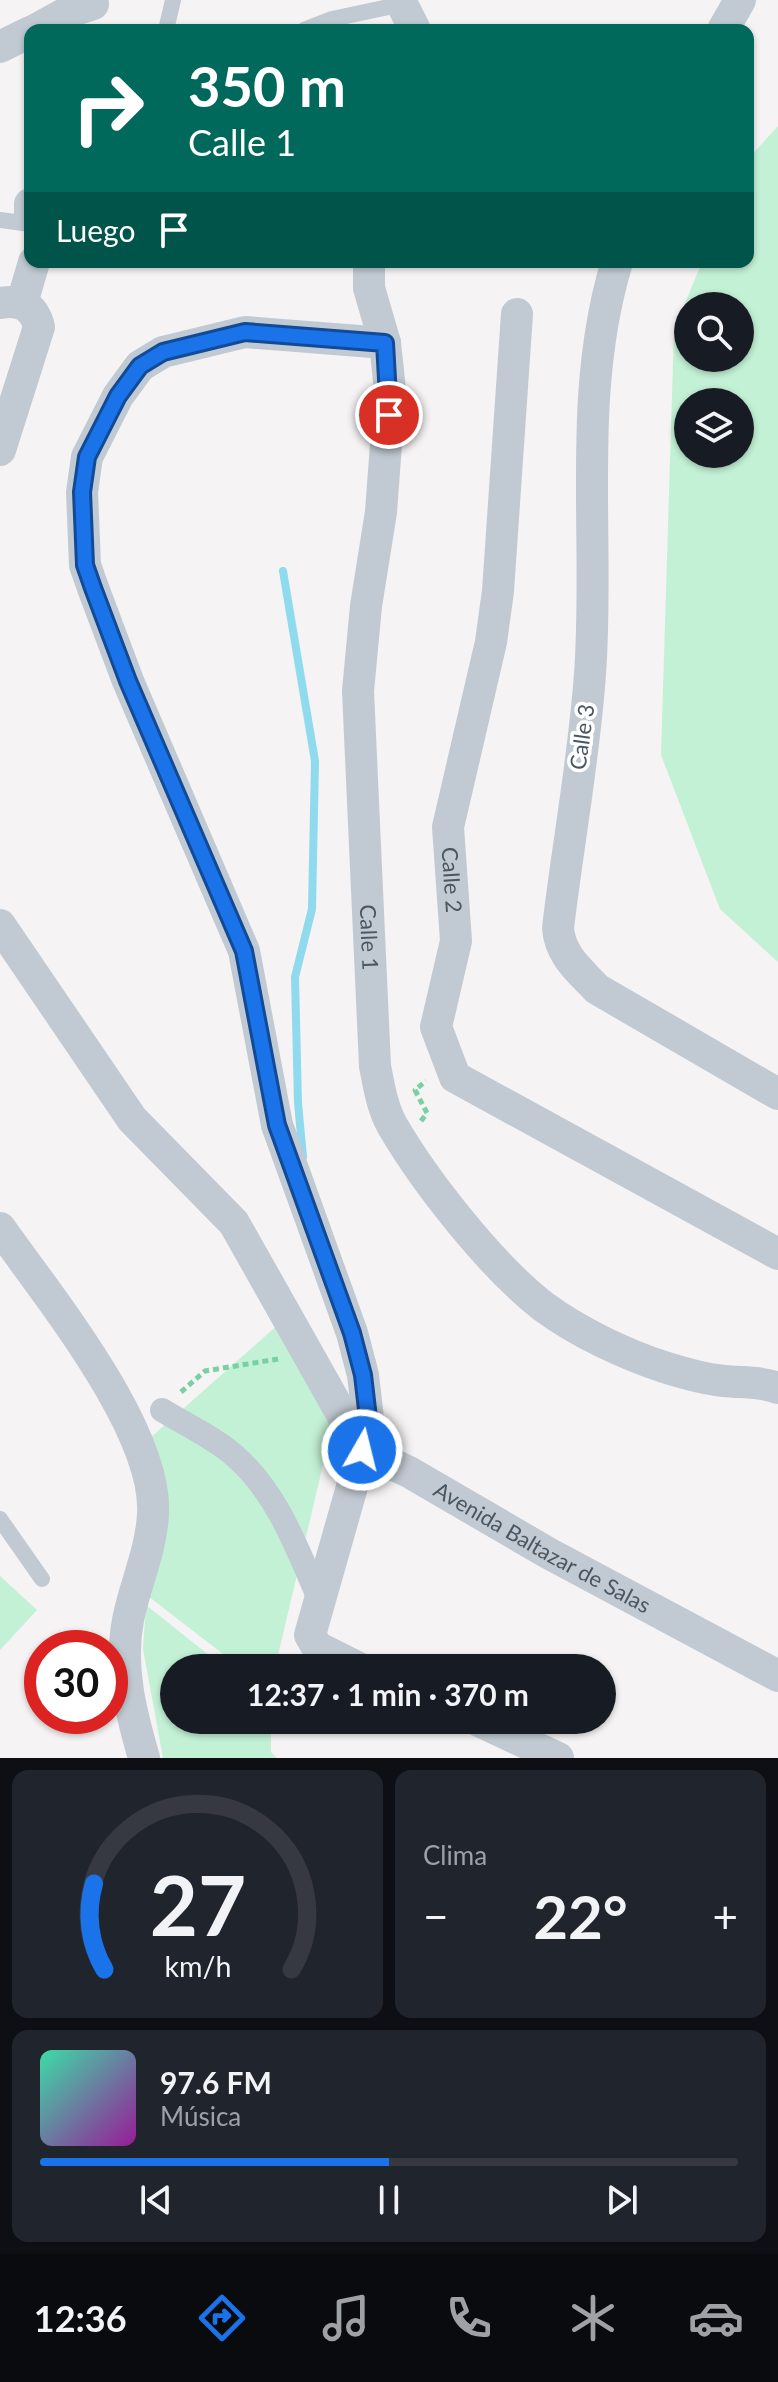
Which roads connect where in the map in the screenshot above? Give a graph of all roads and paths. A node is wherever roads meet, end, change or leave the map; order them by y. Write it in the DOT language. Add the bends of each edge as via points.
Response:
graph roads {
  1 [pos="173,0"];
  2 [pos="740,0"];
  3 [pos="91,11"];
  4 [pos="406,11"];
  5 [pos="45,24"];
  6 [pos="167,24"];
  7 [pos="319,24"];
  8 [pos="726,24"];
  9 [pos="24,35"];
  10 [pos="0,47"];
  11 [pos="0,220"];
  12 [pos="24,223"];
  13 [pos="31,268"];
  14 [pos="369,268"];
  15 [pos="616,268"];
  16 [pos="11,303"];
  17 [pos="517,314"];
  18 [pos="385,343"];
  19 [pos="0,450"];
  20 [pos="0,925"];
  21 [pos="451,1067"];
  22 [pos="778,1094"];
  23 [pos="403,1139"];
  24 [pos="0,1228"];
  25 [pos="778,1254"];
  26 [pos="306,1354"];
  27 [pos="778,1388"];
  28 [pos="162,1410"];
  29 [pos="362,1450"];
  30 [pos="0,1519"];
  31 [pos="42,1579"];
  32 [pos="320,1601"];
  33 [pos="333,1654"];
  34 [pos="778,1676"];
  35 [pos="507,1734"];
  36 [pos="144,1758"];
  37 [pos="558,1758"];
  1 -- 6 [label="lane"];
  2 -- 8 [label="street"];
  3 -- 5 [label="street" via="66,13"];
  4 -- 7 [label="lane"];
  9 -- 10 [label="street"];
  11 -- 12 [label="lane"];
  13 -- 16 [label="street"];
  14 -- 18 [label="street, Calle 1" via="373,311"];
  15 -- 22 [label="street, Calle 3" via="597,378 591,457 590,675 559,944 597,989"];
  16 -- 19 [label="street" via="37,319 38,337"];
  17 -- 21 [label="street, Calle 2" via="498,591 448,827 456,941 436,1027"];
  18 -- 23 [label="street, Calle 1" via="388,440 366,606 359,729 375,1066 384,1106"];
  18 -- 29 [label="street" via="245,332 163,352 140,366 118,396 87,457 82,492 85,565 128,681 244,951 277,1125 363,1375 368,1418"];
  20 -- 26 [label="street" via="132,1119 234,1223"];
  21 -- 23 [label="path" via="415,1090 427,1113"];
  21 -- 25 [label="street" via="455,1077"];
  23 -- 27 [label="street, Calle 1" via="505,1273 546,1308 663,1367"];
  24 -- 36 [label="street" via="115,1392 142,1455 154,1511 146,1567 128,1620 124,1672"];
  26 -- 28 [label="path" via="205,1371"];
  26 -- 29 [label="street"];
  28 -- 32 [label="street" via="235,1456 262,1487 287,1526"];
  29 -- 32 [label="street"];
  29 -- 34 [label="street, Avenida Baltazar de Salas"];
  30 -- 31 [label="lane"];
  32 -- 33 [label="street" via="312,1643"];
  35 -- 37 [label="street"];
}
